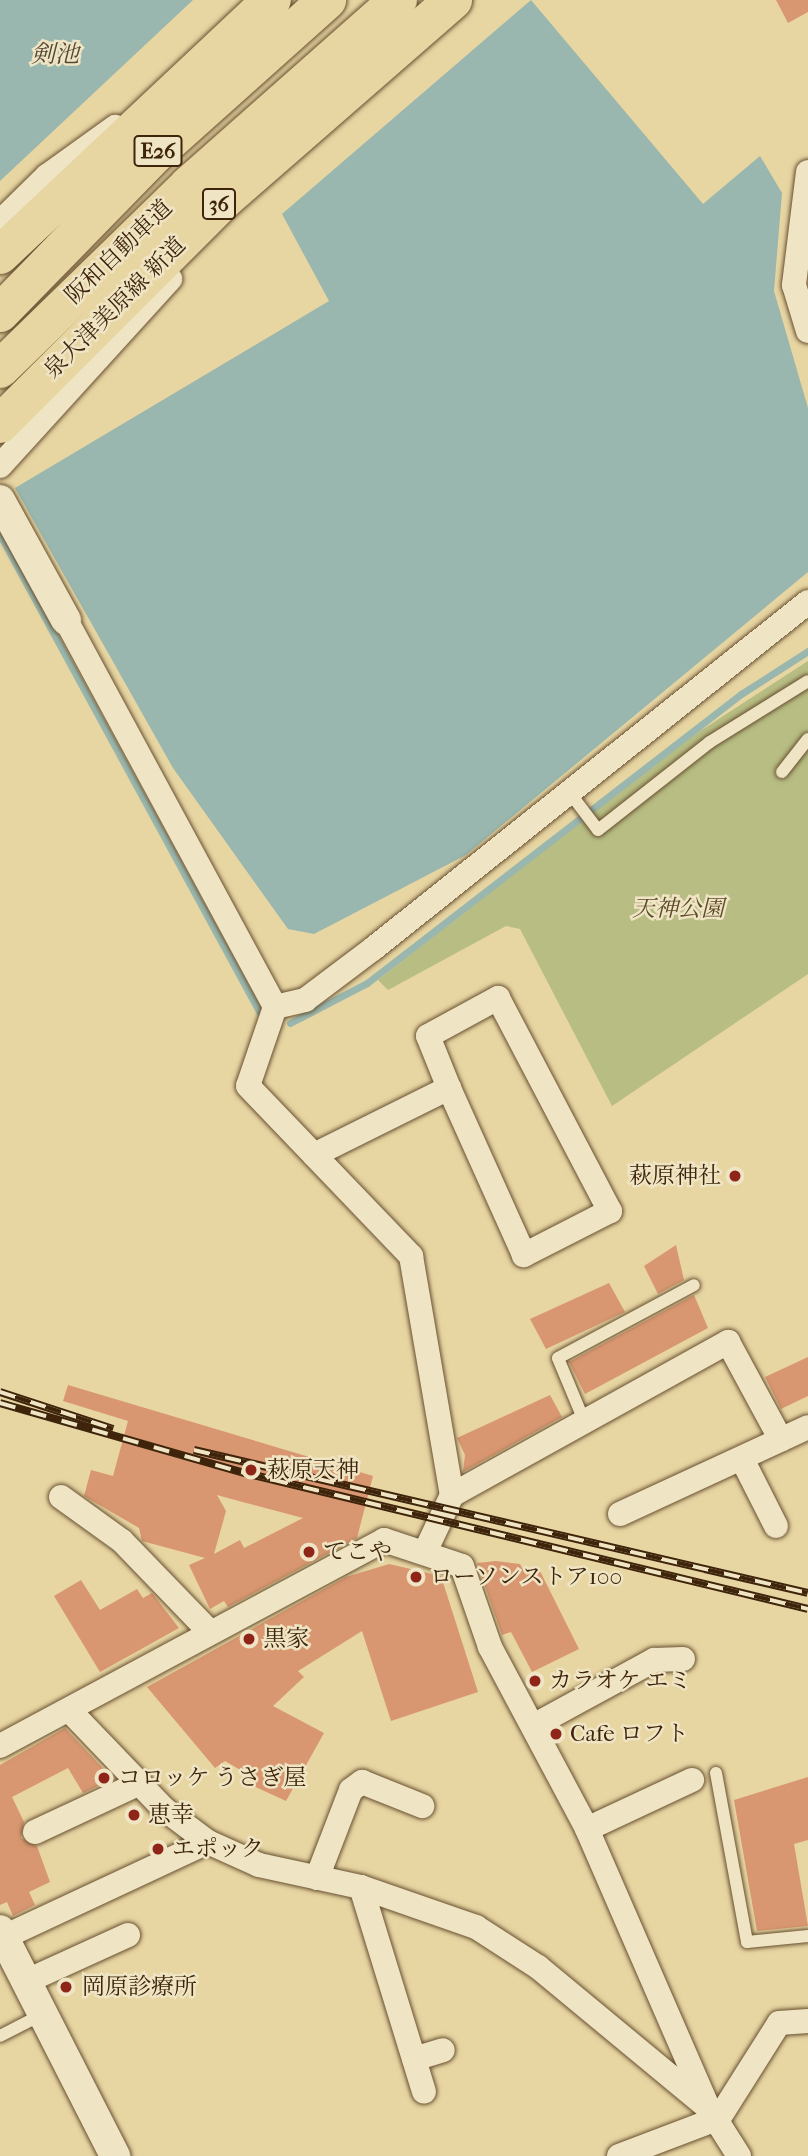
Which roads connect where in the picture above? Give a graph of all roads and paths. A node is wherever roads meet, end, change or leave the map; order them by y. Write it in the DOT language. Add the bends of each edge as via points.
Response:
graph roads {
  1 [pos="272,0"];
  2 [pos="327,0"];
  3 [pos="398,0"];
  4 [pos="453,0"];
  5 [pos="197,67"];
  6 [pos="808,172"];
  7 [pos="223,200"];
  8 [pos="0,222"];
  9 [pos="0,255"];
  10 [pos="0,313"];
  11 [pos="808,331"];
  12 [pos="0,369"];
  13 [pos="0,424"];
  14 [pos="0,466"];
  15 [pos="0,500"];
  16 [pos="808,602"];
  17 [pos="808,617"];
  18 [pos="66,620"];
  19 [pos="782,625"];
  20 [pos="808,681"];
  21 [pos="808,739"];
  22 [pos="782,772"];
  23 [pos="570,793"];
  24 [pos="275,1007"];
  25 [pos="449,1087"];
  26 [pos="314,1155"];
  27 [pos="694,1285"];
  28 [pos="585,1423"];
  29 [pos="808,1427"];
  30 [pos="780,1440"];
  31 [pos="742,1459"];
  32 [pos="452,1495"];
  33 [pos="61,1497"];
  34 [pos="620,1514"];
  35 [pos="776,1526"];
  36 [pos="425,1552"];
  37 [pos="210,1632"];
  38 [pos="683,1659"];
  39 [pos="69,1710"];
  40 [pos="535,1725"];
  41 [pos="0,1746"];
  42 [pos="704,1777"];
  43 [pos="139,1783"];
  44 [pos="422,1806"];
  45 [pos="587,1829"];
  46 [pos="35,1832"];
  47 [pos="208,1842"];
  48 [pos="317,1878"];
  49 [pos="360,1887"];
  50 [pos="128,1935"];
  51 [pos="808,1936"];
  52 [pos="4,1945"];
  53 [pos="27,1981"];
  54 [pos="43,2014"];
  55 [pos="808,2021"];
  56 [pos="0,2036"];
  57 [pos="443,2050"];
  58 [pos="414,2059"];
  59 [pos="424,2092"];
  60 [pos="714,2113"];
  61 [pos="116,2156"];
  62 [pos="619,2156"];
  63 [pos="739,2156"];
  1 -- 5 [label="main road"];
  2 -- 10 [label="main road, 阪和自動車道 / E26" via="155,154"];
  3 -- 12 [label="main road, 阪和自動車道 / E26" via="189,185"];
  4 -- 7 [label="main road, 泉大津美原線 新道 / 36"];
  5 -- 8 [label="street" via="47,176"];
  5 -- 9 [label="main road"];
  6 -- 11 [label="street" via="794,285"];
  7 -- 13 [label="main road, 泉大津美原線 新道 / 36"];
  7 -- 14 [label="street" via="180,268"];
  15 -- 18 [label="street"];
  16 -- 19 [label="street"];
  17 -- 19 [label="street"];
  18 -- 24 [label="street"];
  19 -- 23 [label="street"];
  20 -- 23 [label="lane" via="710,742 598,830"];
  21 -- 22 [label="lane"];
  23 -- 24 [label="street" via="305,1000"];
  24 -- 26 [label="street" via="248,1086"];
  25 -- 25 [label="street" via="428,1036 498,998 610,1211 524,1255"];
  25 -- 26 [label="street"];
  26 -- 32 [label="street" via="411,1256"];
  27 -- 28 [label="lane" via="558,1358"];
  28 -- 30 [label="street" via="728,1342"];
  28 -- 32 [label="street"];
  29 -- 30 [label="street"];
  30 -- 31 [label="street"];
  31 -- 34 [label="street"];
  31 -- 35 [label="street"];
  32 -- 36 [label="street"];
  33 -- 37 [label="street" via="122,1541"];
  36 -- 37 [label="street" via="384,1540"];
  36 -- 40 [label="street" via="462,1566 489,1647"];
  37 -- 39 [label="street"];
  38 -- 40 [label="street" via="654,1660"];
  39 -- 41 [label="street"];
  39 -- 43 [label="street"];
  40 -- 45 [label="street"];
  42 -- 45 [label="street"];
  42 -- 51 [label="lane" via="747,1942"];
  43 -- 46 [label="street"];
  43 -- 47 [label="street"];
  44 -- 48 [label="street" via="362,1782 351,1790"];
  45 -- 60 [label="street"];
  47 -- 48 [label="street" via="259,1865"];
  47 -- 52 [label="street"];
  48 -- 49 [label="street"];
  49 -- 58 [label="street"];
  49 -- 60 [label="street" via="476,1927 537,1968"];
  50 -- 53 [label="street"];
  52 -- 53 [label="street"];
  53 -- 54 [label="street"];
  54 -- 56 [label="lane"];
  54 -- 61 [label="street"];
  55 -- 60 [label="street" via="779,2023"];
  57 -- 58 [label="street"];
  58 -- 59 [label="street"];
  60 -- 62 [label="street"];
  60 -- 63 [label="street"];
}
